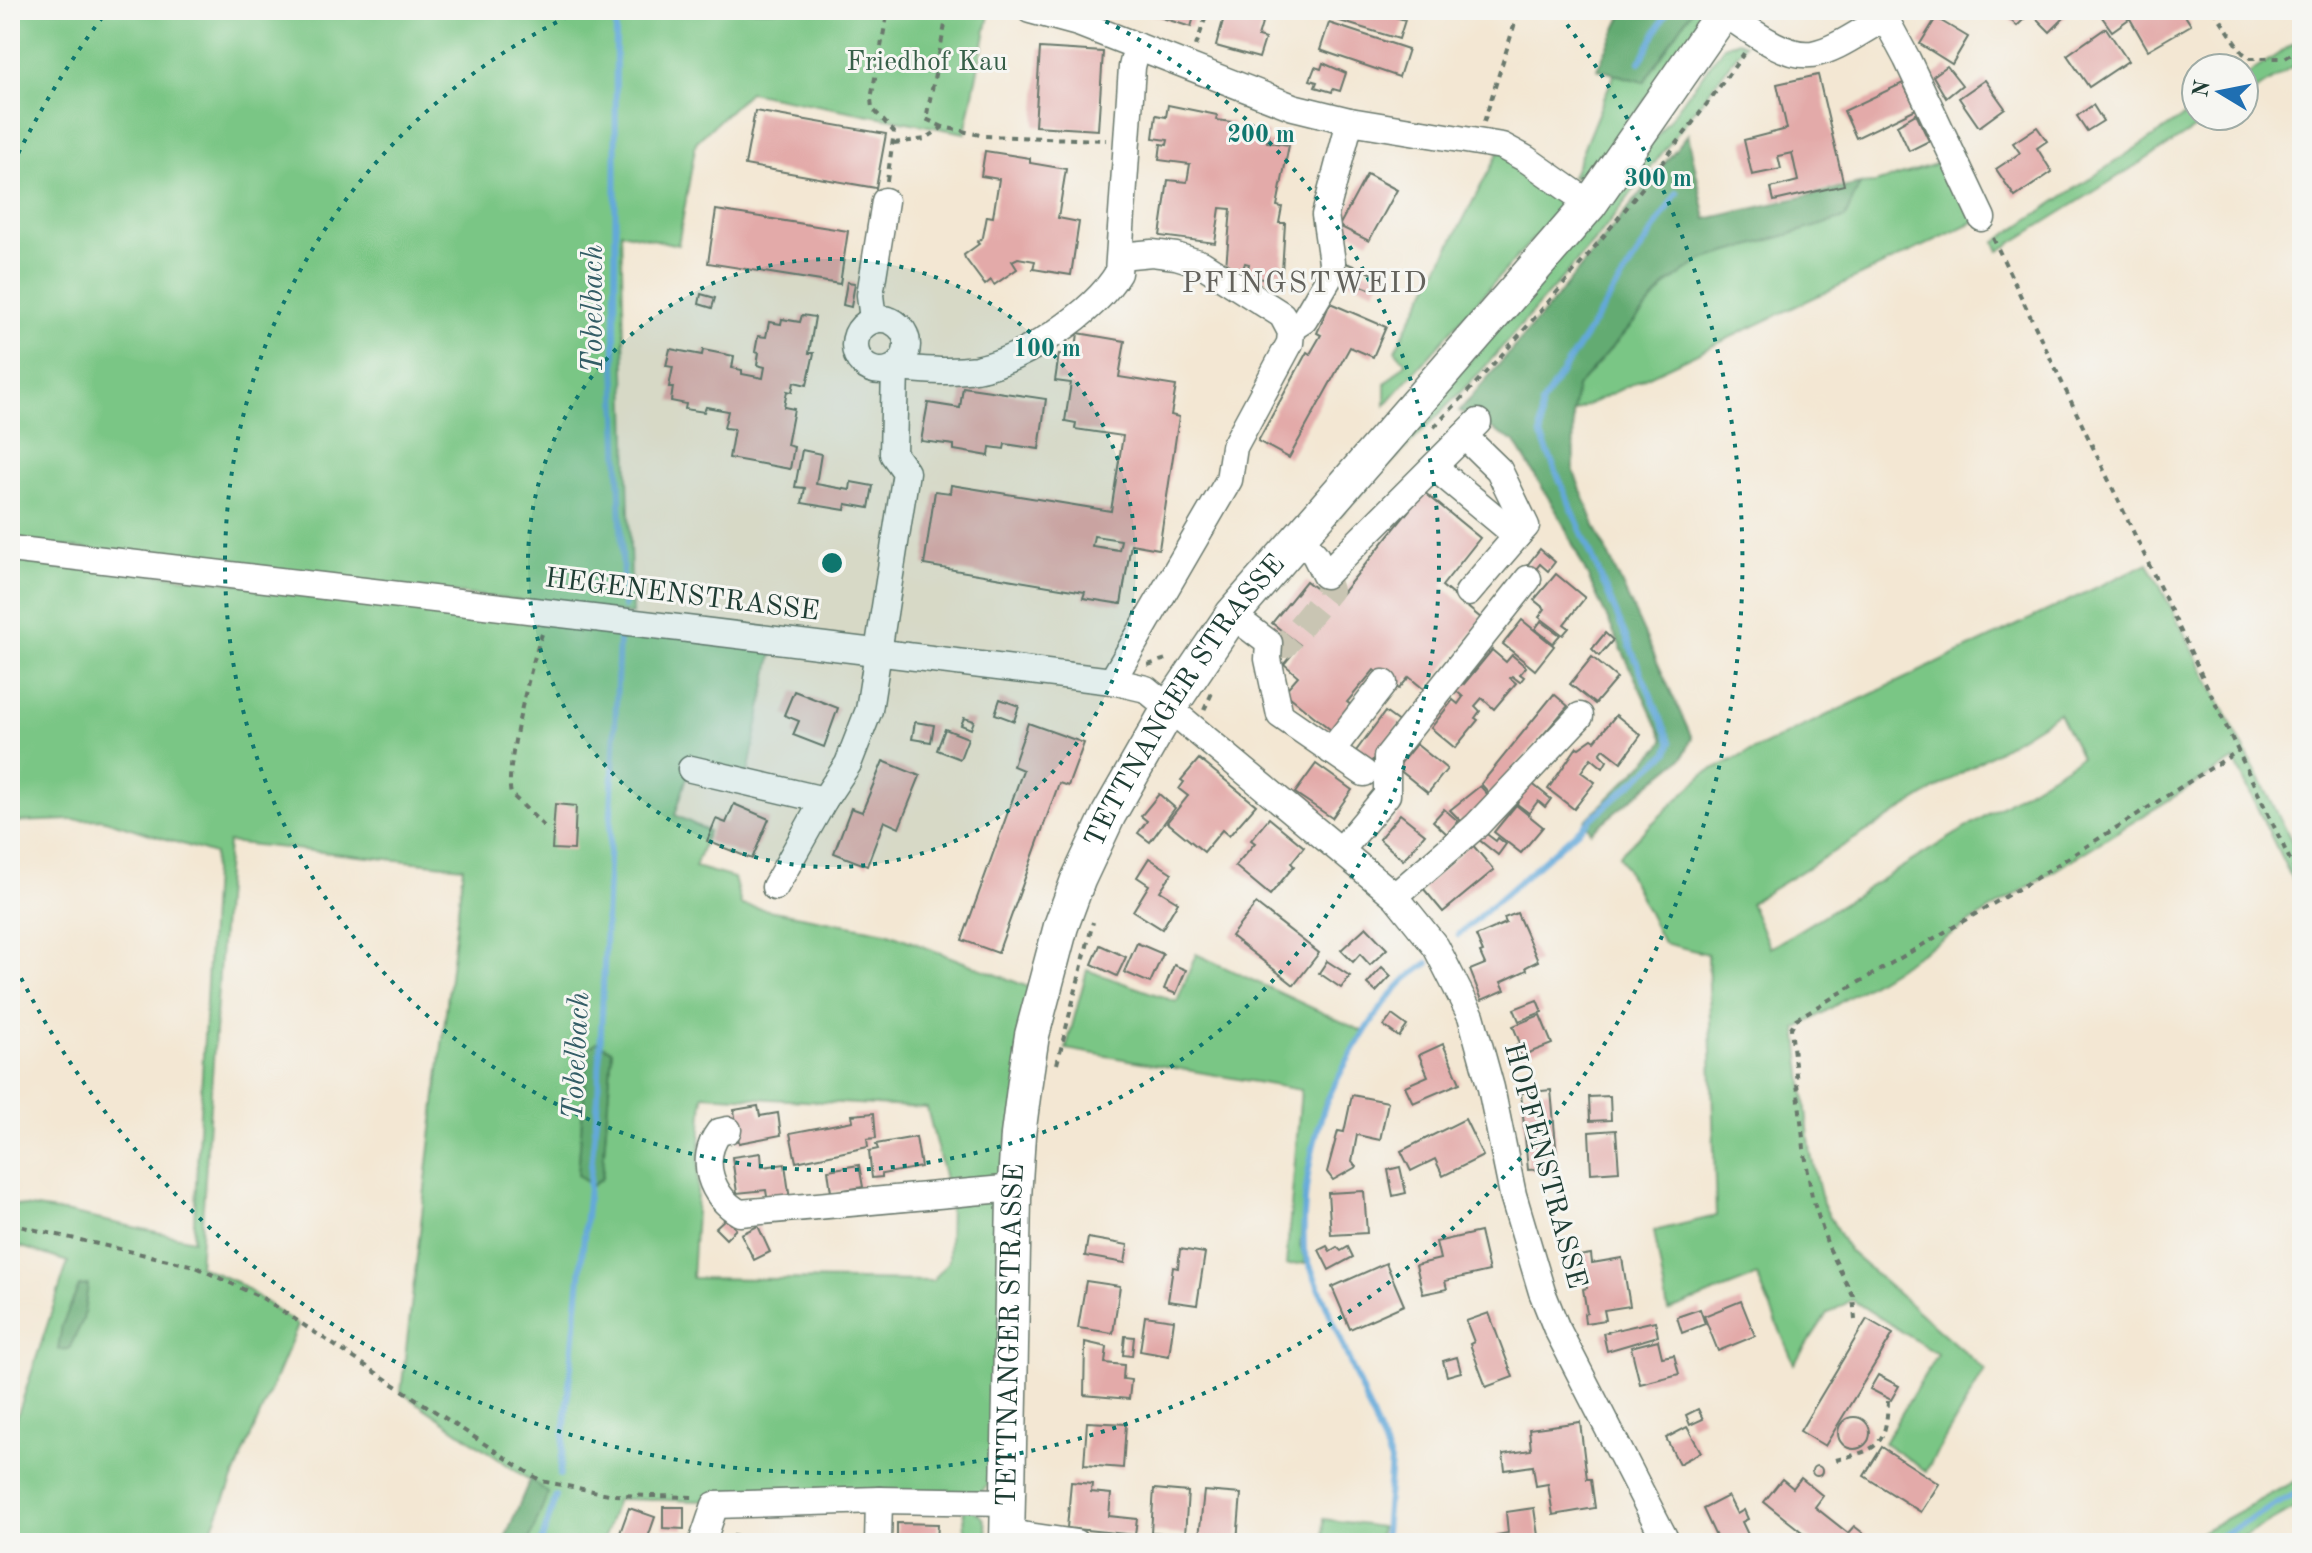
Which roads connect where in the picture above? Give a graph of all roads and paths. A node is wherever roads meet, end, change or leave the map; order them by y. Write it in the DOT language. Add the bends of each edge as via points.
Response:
graph roads {
  1 [pos="888,10"];
  2 [pos="948,10"];
  3 [pos="1030,10"];
  4 [pos="1208,10"];
  5 [pos="1519,10"];
  6 [pos="2214,10"];
  7 [pos="1724,11"];
  8 [pos="1888,14"];
  9 [pos="1757,35"];
  10 [pos="1137,46"];
  11 [pos="2302,47"];
  12 [pos="1189,67"];
  13 [pos="1350,121"];
  14 [pos="943,127"];
  15 [pos="1480,142"];
  16 [pos="894,143"];
  17 [pos="1127,143"];
  18 [pos="885,201"];
  19 [pos="1601,214"];
  20 [pos="1982,218"];
  21 [pos="1120,256"];
  22 [pos="873,320"];
  23 [pos="1290,329"];
  24 [pos="895,368"];
  25 [pos="1434,467"];
  26 [pos="1299,536"];
  27 [pos="1517,536"];
  28 [pos="10,549"];
  29 [pos="1528,579"];
  30 [pos="1468,593"];
  31 [pos="550,613"];
  32 [pos="1232,615"];
  33 [pos="877,651"];
  34 [pos="1112,681"];
  35 [pos="1384,683"];
  36 [pos="1170,707"];
  37 [pos="1580,716"];
  38 [pos="1331,751"];
  39 [pos="2238,751"];
  40 [pos="691,769"];
  41 [pos="1364,773"];
  42 [pos="824,800"];
  43 [pos="548,830"];
  44 [pos="1342,849"];
  45 [pos="2302,885"];
  46 [pos="775,887"];
  47 [pos="1395,896"];
  48 [pos="1094,919"];
  49 [pos="1056,1068"];
  50 [pos="728,1130"];
  51 [pos="1015,1188"];
  52 [pos="10,1224"];
  53 [pos="1855,1320"];
  54 [pos="1888,1401"];
  55 [pos="1836,1460"];
  56 [pos="879,1500"];
  57 [pos="715,1505"];
  58 [pos="1008,1526"];
  59 [pos="702,1543"];
  60 [pos="878,1543"];
  61 [pos="1076,1543"];
  62 [pos="1667,1543"];
  1 -- 16 [label="path" via="872,108 894,132"];
  2 -- 14 [label="path" via="926,119"];
  3 -- 10 [label="street"];
  4 -- 12 [label="path"];
  5 -- 15 [label="path"];
  6 -- 11 [label="path" via="2250,58 2285,58"];
  7 -- 9 [label="street"];
  7 -- 19 [label="main road, TETTNANGER STRASSE" via="1616,170"];
  8 -- 9 [label="street" via="1813,54 1796,53"];
  8 -- 20 [label="street"];
  9 -- 19 [label="path" via="1708,102"];
  10 -- 12 [label="street"];
  10 -- 17 [label="street"];
  12 -- 13 [label="street" via="1293,107"];
  13 -- 15 [label="street"];
  13 -- 23 [label="street" via="1325,215 1330,276 1304,320"];
  14 -- 16 [label="path" via="925,139"];
  14 -- 17 [label="path" via="985,136"];
  15 -- 19 [label="street" via="1526,159"];
  16 -- 18 [label="path"];
  17 -- 21 [label="street"];
  18 -- 22 [label="street" via="870,295"];
  19 -- 26 [label="main road, TETTNANGER STRASSE"];
  20 -- 39 [label="path"];
  21 -- 23 [label="street" via="1152,253 1202,264 1282,315"];
  21 -- 24 [label="street" via="1118,273 1096,302 1016,355 949,372"];
  22 -- 24 [label="street" via="893,321 906,336 905,356"];
  22 -- 24 [label="street" via="858,334 857,354 870,369"];
  23 -- 34 [label="street" via="1290,343 1234,447 1229,480"];
  24 -- 33 [label="street" via="893,454 906,472"];
  25 -- 26 [label="street" via="1325,575"];
  25 -- 27 [label="street"];
  25 -- 27 [label="street" via="1471,429 1499,470 1526,526"];
  26 -- 32 [label="main road, TETTNANGER STRASSE"];
  27 -- 30 [label="street"];
  28 -- 31 [label="street, HEGENENSTRASSE"];
  29 -- 44 [label="street" via="1387,757 1387,795"];
  31 -- 33 [label="street, HEGENENSTRASSE"];
  31 -- 43 [label="path" via="534,655 509,786"];
  32 -- 36 [label="main road, TETTNANGER STRASSE"];
  32 -- 38 [label="street" via="1269,643 1280,715"];
  33 -- 34 [label="street, HEGENENSTRASSE"];
  33 -- 42 [label="street" via="869,710 848,764"];
  34 -- 36 [label="street, HEGENENSTRASSE" via="1146,689"];
  35 -- 38 [label="street"];
  36 -- 44 [label="street, HOPFENSTRASSE"];
  36 -- 51 [label="main road, TETTNANGER STRASSE" via="1109,814 1064,917 1032,1035"];
  37 -- 47 [label="street" via="1477,825"];
  38 -- 41 [label="street"];
  39 -- 45 [label="path"];
  39 -- 53 [label="path" via="2025,885 1796,1019 1791,1028 1812,1197 1853,1296"];
  40 -- 42 [label="street"];
  42 -- 46 [label="street"];
  44 -- 47 [label="street, HOPFENSTRASSE"];
  47 -- 62 [label="street, HOPFENSTRASSE" via="1436,947 1471,1016 1542,1292"];
  48 -- 49 [label="path"];
  50 -- 51 [label="street" via="711,1142 709,1173 716,1195 740,1213"];
  51 -- 58 [label="main road, TETTNANGER STRASSE"];
  52 -- 57 [label="path" via="194,1266 264,1299 541,1481 614,1495 704,1497"];
  54 -- 55 [label="path" via="1882,1440 1874,1448"];
  56 -- 57 [label="street"];
  56 -- 58 [label="street"];
  56 -- 60 [label="street"];
  57 -- 59 [label="street"];
  58 -- 61 [label="street"];
}
